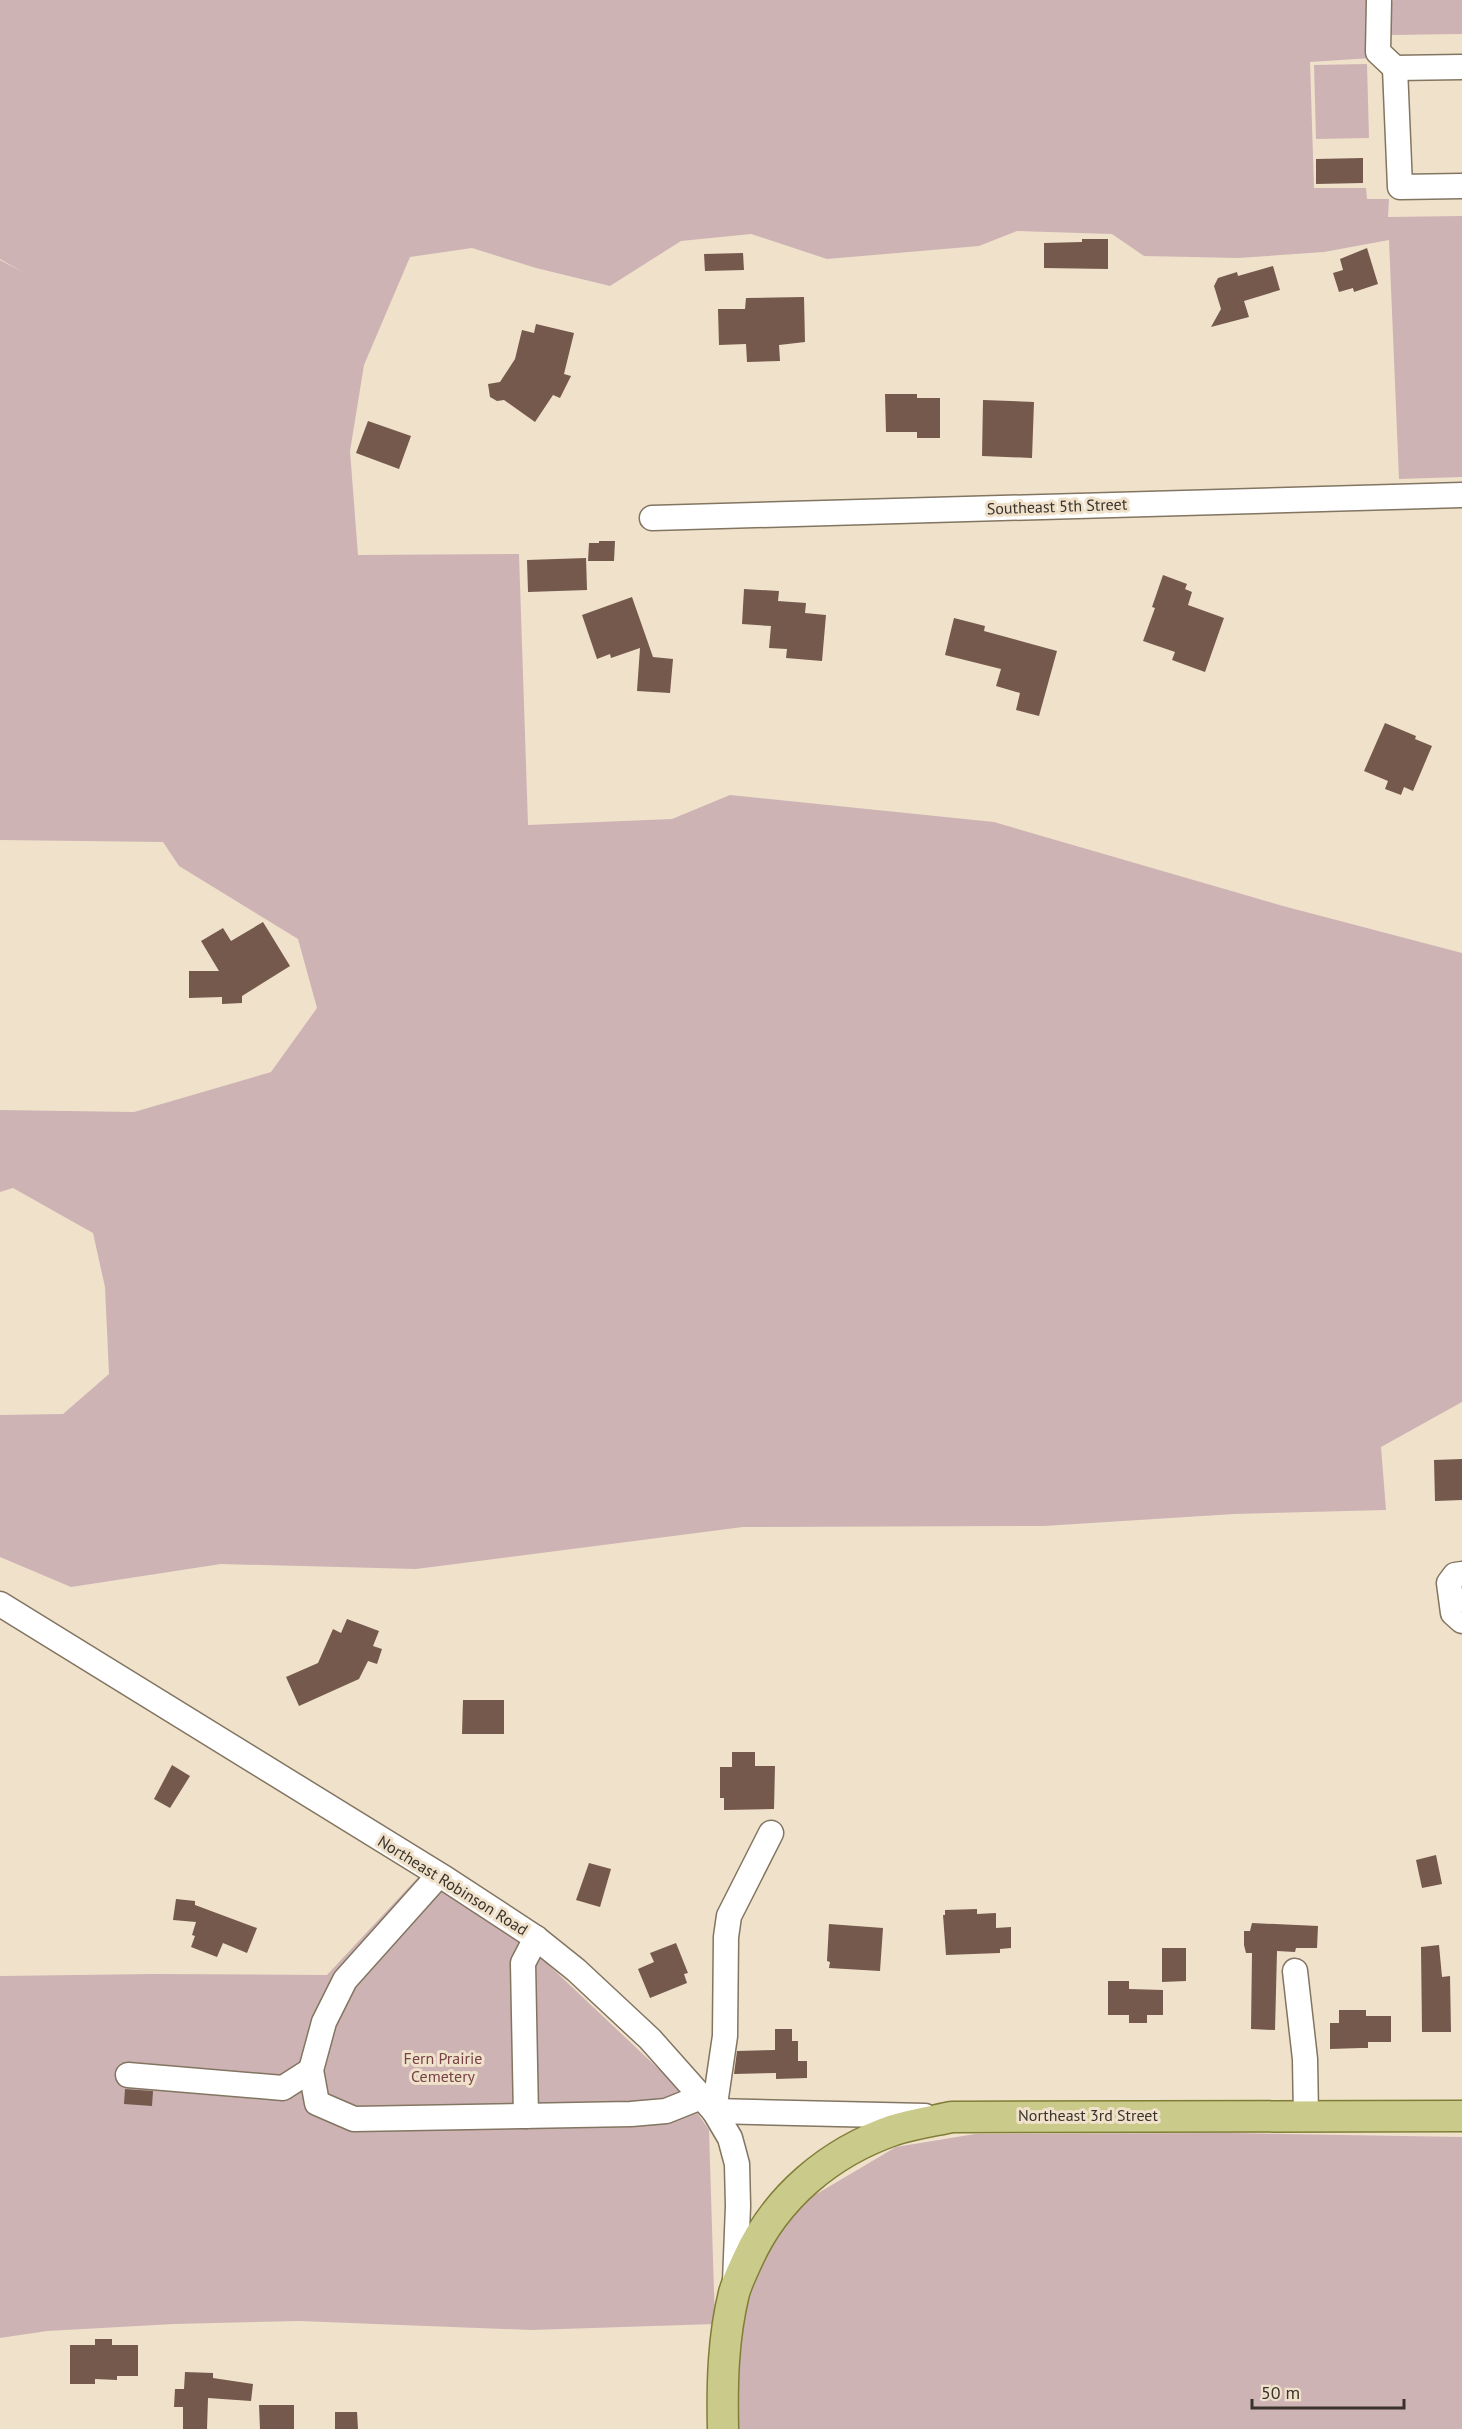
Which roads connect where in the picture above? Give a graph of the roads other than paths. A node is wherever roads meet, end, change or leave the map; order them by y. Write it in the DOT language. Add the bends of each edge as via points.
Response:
graph roads {
  1 [pos="1379,0"];
  2 [pos="1462,67"];
  3 [pos="1395,68"];
  4 [pos="1462,186"];
  5 [pos="1462,495"];
  6 [pos="652,518"];
  7 [pos="1462,1574"];
  8 [pos="0,1604"];
  9 [pos="1462,1621"];
  10 [pos="771,1833"];
  11 [pos="439,1875"];
  12 [pos="536,1938"];
  13 [pos="1295,1971"];
  14 [pos="311,2070"];
  15 [pos="128,2075"];
  16 [pos="283,2088"];
  17 [pos="317,2103"];
  18 [pos="708,2104"];
  19 [pos="1306,2115"];
  20 [pos="526,2116"];
  21 [pos="1462,2116"];
  22 [pos="877,2125"];
  23 [pos="734,2291"];
  24 [pos="723,2429"];
  1 -- 3 [label="street" via="1378,52"];
  2 -- 3 [label="street"];
  3 -- 4 [label="street" via="1400,187"];
  5 -- 6 [label="street, Southeast 5th Street"];
  7 -- 9 [label="street" via="1455,1575 1449,1583 1453,1613"];
  8 -- 11 [label="street, Northeast Robinson Road"];
  10 -- 18 [label="street" via="729,1916 725,2036"];
  11 -- 12 [label="street, Northeast Robinson Road"];
  11 -- 14 [label="street" via="345,1980 324,2022"];
  12 -- 18 [label="street, Northeast Robinson Road" via="650,2039"];
  12 -- 20 [label="street" via="523,1963"];
  13 -- 19 [label="street" via="1305,2059"];
  14 -- 16 [label="street"];
  14 -- 17 [label="street"];
  15 -- 16 [label="street"];
  16 -- 17 [label="street"];
  17 -- 20 [label="street" via="354,2119"];
  18 -- 20 [label="street" via="631,2114"];
  18 -- 22 [label="street"];
  18 -- 23 [label="street, Northeast Robinson Road" via="730,2138 737,2164"];
  19 -- 21 [label="main road, Northeast 3rd Street"];
  19 -- 22 [label="main road, Northeast 3rd Street" via="952,2117 910,2126"];
  22 -- 23 [label="main road, Northeast 3rd Street" via="796,2190 765,2227"];
  23 -- 24 [label="main road, Northeast 3rd Street" via="724,2348"];
}
